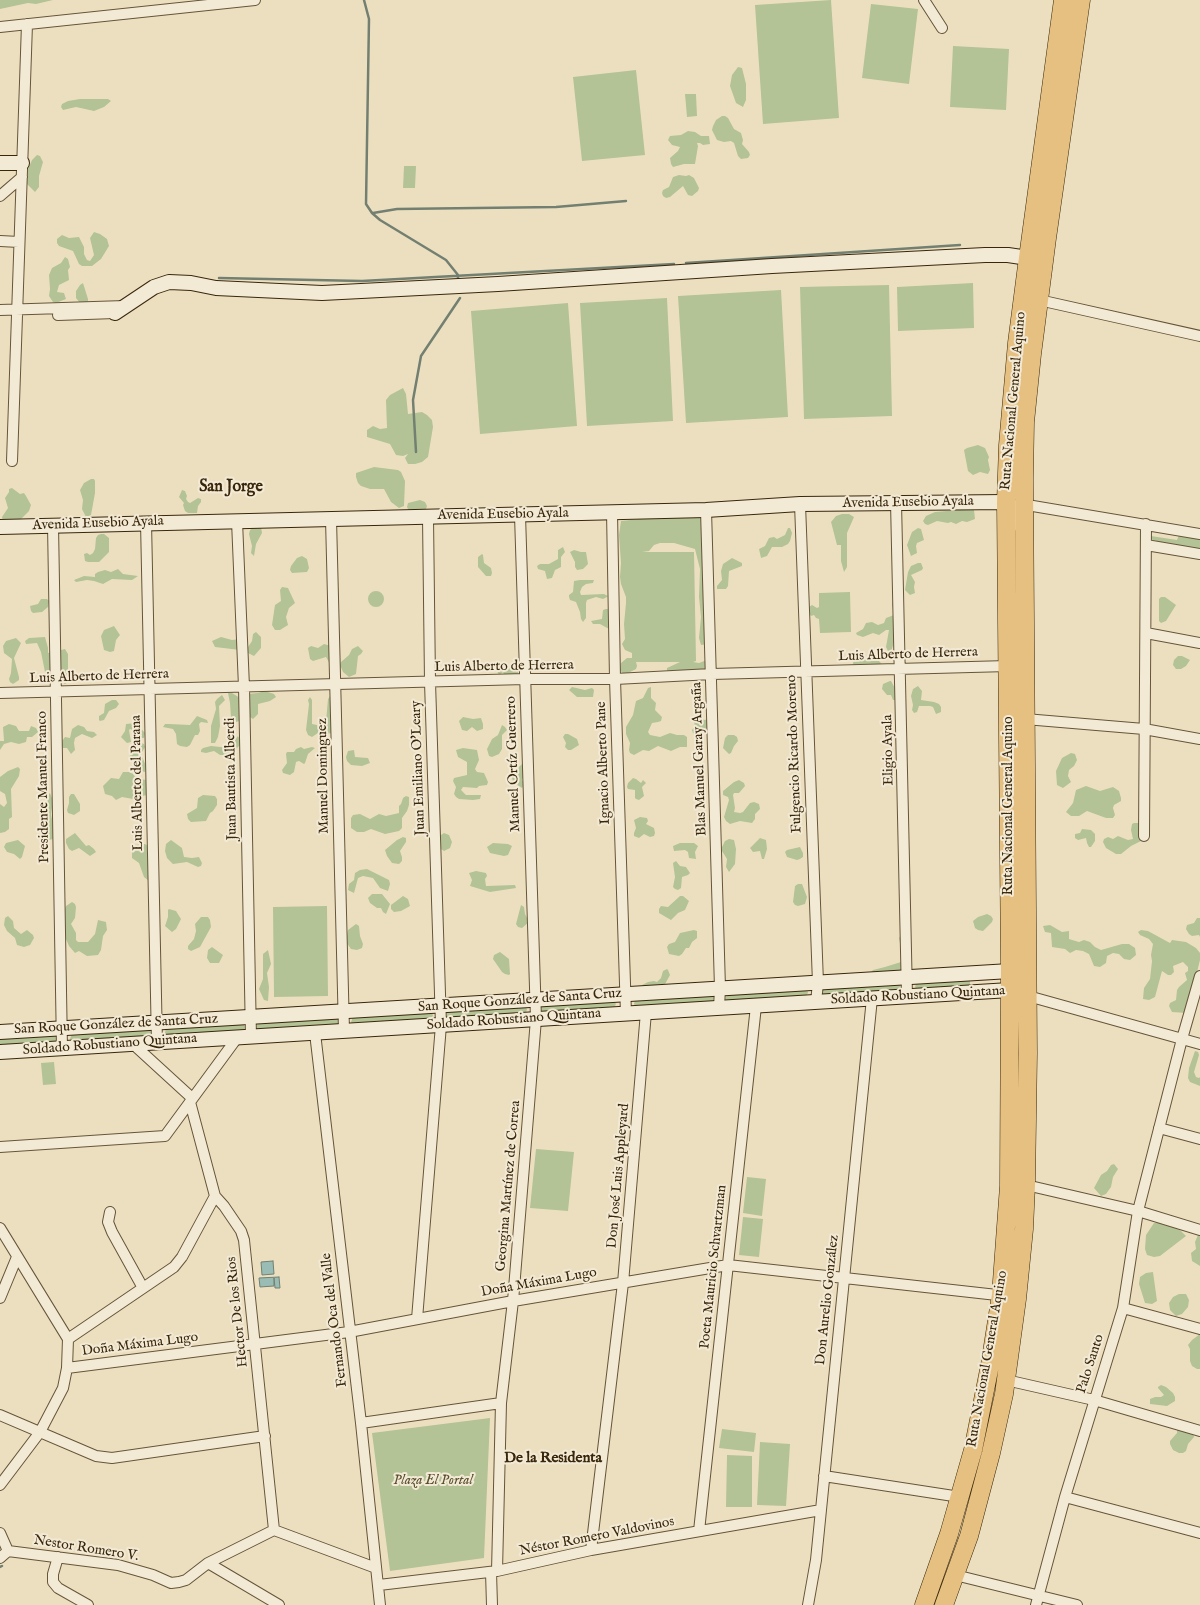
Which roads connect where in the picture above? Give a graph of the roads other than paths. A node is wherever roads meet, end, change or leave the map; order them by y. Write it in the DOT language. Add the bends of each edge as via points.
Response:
graph roads {
  1 [pos="255,0"];
  2 [pos="924,0"];
  3 [pos="1063,0"];
  4 [pos="1081,0"];
  5 [pos="27,24"];
  6 [pos="0,27"];
  7 [pos="942,28"];
  8 [pos="0,163"];
  9 [pos="22,163"];
  10 [pos="22,177"];
  11 [pos="0,196"];
  12 [pos="0,241"];
  13 [pos="19,242"];
  14 [pos="1028,258"];
  15 [pos="1039,300"];
  16 [pos="0,310"];
  17 [pos="120,310"];
  18 [pos="17,313"];
  19 [pos="0,317"];
  20 [pos="1200,336"];
  21 [pos="12,460"];
  22 [pos="896,502"];
  23 [pos="1006,502"];
  24 [pos="800,504"];
  25 [pos="1025,504"];
  26 [pos="706,510"];
  27 [pos="612,512"];
  28 [pos="520,515"];
  29 [pos="428,516"];
  30 [pos="331,520"];
  31 [pos="237,521"];
  32 [pos="146,522"];
  33 [pos="1146,524"];
  34 [pos="52,525"];
  35 [pos="0,527"];
  36 [pos="1200,534"];
  37 [pos="1025,537"];
  38 [pos="1146,545"];
  39 [pos="1200,554"];
  40 [pos="1146,633"];
  41 [pos="1200,643"];
  42 [pos="1008,666"];
  43 [pos="900,669"];
  44 [pos="806,671"];
  45 [pos="712,674"];
  46 [pos="524,679"];
  47 [pos="615,679"];
  48 [pos="430,682"];
  49 [pos="336,684"];
  50 [pos="244,686"];
  51 [pos="150,689"];
  52 [pos="56,692"];
  53 [pos="0,693"];
  54 [pos="1025,719"];
  55 [pos="1144,730"];
  56 [pos="1200,739"];
  57 [pos="1144,836"];
  58 [pos="1010,971"];
  59 [pos="1200,976"];
  60 [pos="907,977"];
  61 [pos="818,982"];
  62 [pos="720,988"];
  63 [pos="1010,990"];
  64 [pos="626,994"];
  65 [pos="907,996"];
  66 [pos="1028,996"];
  67 [pos="872,998"];
  68 [pos="816,1002"];
  69 [pos="756,1006"];
  70 [pos="719,1008"];
  71 [pos="536,1010"];
  72 [pos="343,1012"];
  73 [pos="646,1012"];
  74 [pos="626,1014"];
  75 [pos="441,1016"];
  76 [pos="251,1017"];
  77 [pos="156,1023"];
  78 [pos="61,1029"];
  79 [pos="344,1031"];
  80 [pos="0,1032"];
  81 [pos="315,1033"];
  82 [pos="251,1037"];
  83 [pos="237,1038"];
  84 [pos="1182,1039"];
  85 [pos="157,1042"];
  86 [pos="132,1044"];
  87 [pos="1200,1044"];
  88 [pos="62,1048"];
  89 [pos="0,1052"];
  90 [pos="191,1100"];
  91 [pos="1159,1128"];
  92 [pos="1200,1139"];
  93 [pos="0,1147"];
  94 [pos="1026,1185"];
  95 [pos="215,1196"];
  96 [pos="1138,1211"];
  97 [pos="110,1212"];
  98 [pos="0,1228"];
  99 [pos="1200,1230"];
  100 [pos="17,1257"];
  101 [pos="728,1265"];
  102 [pos="844,1279"];
  103 [pos="624,1283"];
  104 [pos="143,1288"];
  105 [pos="1009,1296"];
  106 [pos="0,1298"];
  107 [pos="513,1301"];
  108 [pos="1124,1308"];
  109 [pos="417,1319"];
  110 [pos="1200,1329"];
  111 [pos="349,1332"];
  112 [pos="68,1339"];
  113 [pos="256,1343"];
  114 [pos="67,1368"];
  115 [pos="1006,1380"];
  116 [pos="1094,1400"];
  117 [pos="501,1403"];
  118 [pos="0,1415"];
  119 [pos="361,1423"];
  120 [pos="1200,1431"];
  121 [pos="40,1432"];
  122 [pos="265,1436"];
  123 [pos="824,1476"];
  124 [pos="0,1485"];
  125 [pos="960,1497"];
  126 [pos="1065,1497"];
  127 [pos="821,1510"];
  128 [pos="274,1530"];
  129 [pos="699,1531"];
  130 [pos="0,1533"];
  131 [pos="1200,1533"];
  132 [pos="591,1550"];
  133 [pos="4,1555"];
  134 [pos="58,1557"];
  135 [pos="208,1563"];
  136 [pos="376,1568"];
  137 [pos="494,1571"];
  138 [pos="955,1575"];
  139 [pos="379,1585"];
  140 [pos="1038,1600"];
  141 [pos="88,1605"];
  142 [pos="279,1605"];
  143 [pos="380,1605"];
  144 [pos="492,1605"];
  145 [pos="808,1605"];
  146 [pos="924,1605"];
  147 [pos="944,1605"];
  148 [pos="1077,1605"];
  1 -- 5 [label="street"];
  2 -- 7 [label="street"];
  3 -- 14 [label="highway, Ruta Nacional General Aquino"];
  4 -- 15 [label="highway, Ruta Nacional General Aquino"];
  5 -- 6 [label="street"];
  5 -- 9 [label="street"];
  8 -- 9 [label="street"];
  9 -- 10 [label="street"];
  10 -- 11 [label="street"];
  10 -- 13 [label="street"];
  12 -- 13 [label="street"];
  13 -- 18 [label="street"];
  14 -- 17 [label="street" via="985,255 322,293 216,288 169,282 154,287"];
  14 -- 23 [label="highway, Ruta Nacional General Aquino" via="1017,343"];
  15 -- 20 [label="street"];
  15 -- 25 [label="highway, Ruta Nacional General Aquino" via="1025,422"];
  16 -- 18 [label="street"];
  17 -- 18 [label="street"];
  18 -- 19 [label="street"];
  18 -- 21 [label="street"];
  22 -- 23 [label="street, Avenida Eusebio Ayala"];
  22 -- 24 [label="street, Avenida Eusebio Ayala"];
  22 -- 43 [label="street, Eligio Ayala"];
  23 -- 25 [label="street"];
  23 -- 37 [label="street" via="1018,513"];
  23 -- 42 [label="highway, Ruta Nacional General Aquino"];
  24 -- 26 [label="street, Avenida Eusebio Ayala"];
  24 -- 44 [label="street, Fulgencio Ricardo Moreno"];
  25 -- 33 [label="street"];
  25 -- 37 [label="highway, Ruta Nacional General Aquino"];
  26 -- 27 [label="street, Avenida Eusebio Ayala"];
  26 -- 45 [label="street, Blas Manuel Garay Argaña"];
  27 -- 28 [label="street, Avenida Eusebio Ayala"];
  27 -- 47 [label="street, Ignacio Alberto Pane"];
  28 -- 29 [label="street, Avenida Eusebio Ayala"];
  28 -- 46 [label="street, Manuel Ortíz Guerrero"];
  29 -- 30 [label="street, Avenida Eusebio Ayala"];
  29 -- 48 [label="street, Juan Emiliano O'Leary"];
  30 -- 31 [label="street, Avenida Eusebio Ayala"];
  30 -- 49 [label="street, Manuel Dominguez"];
  31 -- 32 [label="street, Avenida Eusebio Ayala"];
  31 -- 50 [label="street, Juan Bautista Alberdi"];
  32 -- 34 [label="street, Avenida Eusebio Ayala"];
  32 -- 51 [label="street, Luis Alberto del Parana"];
  33 -- 36 [label="street"];
  33 -- 38 [label="street"];
  34 -- 35 [label="street, Avenida Eusebio Ayala"];
  34 -- 52 [label="street, Presidente Manuel Franco"];
  37 -- 54 [label="highway, Ruta Nacional General Aquino"];
  38 -- 39 [label="street"];
  38 -- 40 [label="street"];
  40 -- 41 [label="street"];
  40 -- 55 [label="street"];
  42 -- 43 [label="street, Luis Alberto de Herrera"];
  42 -- 58 [label="highway, Ruta Nacional General Aquino"];
  43 -- 44 [label="street, Luis Alberto de Herrera"];
  43 -- 60 [label="street, Eligio Ayala"];
  44 -- 45 [label="street, Luis Alberto de Herrera"];
  44 -- 61 [label="street, Fulgencio Ricardo Moreno"];
  45 -- 47 [label="street, Luis Alberto de Herrera"];
  45 -- 62 [label="street, Blas Manuel Garay Argaña"];
  46 -- 47 [label="street, Luis Alberto de Herrera"];
  46 -- 48 [label="street, Luis Alberto de Herrera"];
  46 -- 71 [label="street, Manuel Ortíz Guerrero"];
  47 -- 64 [label="street, Ignacio Alberto Pane"];
  48 -- 49 [label="street, Luis Alberto de Herrera"];
  48 -- 75 [label="street, Juan Emiliano O'Leary"];
  49 -- 50 [label="street, Luis Alberto de Herrera"];
  49 -- 72 [label="street, Manuel Dominguez"];
  50 -- 51 [label="street, Luis Alberto de Herrera"];
  50 -- 76 [label="street, Juan Bautista Alberdi"];
  51 -- 52 [label="street, Luis Alberto de Herrera"];
  51 -- 77 [label="street, Luis Alberto del Parana"];
  52 -- 53 [label="street, Luis Alberto de Herrera"];
  52 -- 78 [label="street, Presidente Manuel Franco"];
  54 -- 55 [label="street"];
  54 -- 66 [label="highway, Ruta Nacional General Aquino"];
  55 -- 56 [label="street"];
  55 -- 57 [label="street"];
  58 -- 60 [label="street, San Roque González de Santa Cruz"];
  58 -- 63 [label="highway, Ruta Nacional General Aquino"];
  58 -- 66 [label="street"];
  59 -- 84 [label="street, Palo Santo"];
  60 -- 61 [label="street, San Roque González de Santa Cruz"];
  60 -- 65 [label="street, Eligio Ayala"];
  61 -- 62 [label="street, San Roque González de Santa Cruz"];
  61 -- 68 [label="street, Fulgencio Ricardo Moreno"];
  62 -- 64 [label="street, San Roque González de Santa Cruz"];
  62 -- 70 [label="street, Blas Manuel Garay Argaña"];
  63 -- 65 [label="street, Soldado Robustiano Quintana"];
  63 -- 66 [label="street, Soldado Robustiano Quintana"];
  63 -- 105 [label="highway, Ruta Nacional General Aquino"];
  64 -- 71 [label="street, San Roque González de Santa Cruz"];
  64 -- 74 [label="street, Ignacio Alberto Pane"];
  65 -- 67 [label="street, Soldado Robustiano Quintana"];
  66 -- 84 [label="street"];
  66 -- 94 [label="highway, Ruta Nacional General Aquino"];
  67 -- 68 [label="street, Soldado Robustiano Quintana"];
  67 -- 102 [label="street, Don Aurelio González"];
  68 -- 69 [label="street, Soldado Robustiano Quintana"];
  69 -- 70 [label="street, Soldado Robustiano Quintana"];
  69 -- 101 [label="street, Poeta Mauricio Schvartzman"];
  70 -- 73 [label="street, Soldado Robustiano Quintana"];
  71 -- 74 [label="street, Soldado Robustiano Quintana"];
  71 -- 75 [label="street, San Roque González de Santa Cruz"];
  71 -- 75 [label="street, Soldado Robustiano Quintana"];
  71 -- 107 [label="street, Georgina Martínez de Correa"];
  72 -- 75 [label="street, San Roque González de Santa Cruz"];
  72 -- 76 [label="street, San Roque González de Santa Cruz"];
  72 -- 79 [label="street, Manuel Dominguez"];
  73 -- 74 [label="street, Soldado Robustiano Quintana"];
  73 -- 103 [label="street, Don José Luis Appleyard"];
  75 -- 79 [label="street, Soldado Robustiano Quintana"];
  75 -- 109 [label="street, Juan Emiliano O'Leary"];
  76 -- 77 [label="street, San Roque González de Santa Cruz"];
  76 -- 82 [label="street, Juan Bautista Alberdi"];
  77 -- 78 [label="street, San Roque González de Santa Cruz"];
  77 -- 85 [label="street, Luis Alberto del Parana"];
  78 -- 80 [label="street, San Roque González de Santa Cruz"];
  78 -- 88 [label="street, Presidente Manuel Franco"];
  79 -- 81 [label="street, Soldado Robustiano Quintana"];
  81 -- 82 [label="street, Soldado Robustiano Quintana"];
  81 -- 111 [label="street, Fernando Oca del Valle"];
  82 -- 83 [label="street, Soldado Robustiano Quintana"];
  83 -- 85 [label="street, Soldado Robustiano Quintana"];
  83 -- 90 [label="street"];
  84 -- 87 [label="street"];
  84 -- 91 [label="street, Palo Santo"];
  85 -- 86 [label="street, Soldado Robustiano Quintana"];
  86 -- 88 [label="street, Soldado Robustiano Quintana"];
  86 -- 90 [label="street"];
  88 -- 89 [label="street, Soldado Robustiano Quintana"];
  90 -- 93 [label="street" via="165,1136"];
  90 -- 95 [label="street, Hector De los Rios"];
  91 -- 92 [label="street"];
  91 -- 96 [label="street, Palo Santo"];
  94 -- 96 [label="street"];
  94 -- 105 [label="highway, Ruta Nacional General Aquino" via="1024,1229"];
  95 -- 104 [label="street" via="182,1257 174,1267"];
  95 -- 113 [label="street, Hector De los Rios" via="241,1231"];
  96 -- 99 [label="street"];
  96 -- 108 [label="street, Palo Santo"];
  97 -- 104 [label="street" via="108,1222 112,1232"];
  98 -- 100 [label="street"];
  100 -- 106 [label="street"];
  100 -- 112 [label="street"];
  101 -- 102 [label="street, Doña Máxima Lugo"];
  101 -- 103 [label="street, Doña Máxima Lugo"];
  101 -- 129 [label="street, Poeta Mauricio Schvartzman"];
  102 -- 105 [label="street, Doña Máxima Lugo"];
  102 -- 123 [label="street, Don Aurelio González"];
  103 -- 107 [label="street, Doña Máxima Lugo"];
  103 -- 132 [label="street, Don José Luis Appleyard"];
  104 -- 112 [label="street"];
  105 -- 115 [label="highway, Ruta Nacional General Aquino"];
  105 -- 125 [label="highway, Ruta Nacional General Aquino"];
  107 -- 109 [label="street, Doña Máxima Lugo"];
  107 -- 117 [label="street, Georgina Martínez de Correa"];
  108 -- 110 [label="street"];
  108 -- 116 [label="street, Palo Santo"];
  109 -- 111 [label="street, Doña Máxima Lugo"];
  111 -- 113 [label="street, Doña Máxima Lugo"];
  111 -- 119 [label="street, Fernando Oca del Valle"];
  112 -- 114 [label="street"];
  113 -- 114 [label="street, Doña Máxima Lugo"];
  113 -- 122 [label="street, Hector De los Rios"];
  114 -- 121 [label="street" via="63,1388"];
  115 -- 116 [label="street"];
  115 -- 138 [label="highway, Ruta Nacional General Aquino" via="991,1453"];
  116 -- 120 [label="street"];
  116 -- 126 [label="street, Palo Santo"];
  117 -- 119 [label="street"];
  117 -- 137 [label="street, Georgina Martínez de Correa"];
  118 -- 121 [label="street"];
  119 -- 136 [label="street, Fernando Oca del Valle"];
  121 -- 122 [label="street" via="96,1456 112,1458"];
  121 -- 124 [label="street"];
  122 -- 128 [label="street, Hector De los Rios"];
  123 -- 125 [label="street"];
  123 -- 127 [label="street, Don Aurelio González"];
  125 -- 146 [label="highway, Ruta Nacional General Aquino"];
  126 -- 131 [label="street"];
  126 -- 140 [label="street, Palo Santo"];
  127 -- 129 [label="street, Néstor Romero Valdovinos"];
  127 -- 145 [label="street, Don Aurelio González"];
  128 -- 135 [label="street, Nestor Romero V."];
  128 -- 136 [label="street"];
  129 -- 132 [label="street, Néstor Romero Valdovinos"];
  130 -- 133 [label="street"];
  132 -- 137 [label="street, Néstor Romero Valdovinos"];
  133 -- 134 [label="street, Nestor Romero V."];
  134 -- 135 [label="street, Nestor Romero V." via="118,1565 172,1583 186,1580"];
  134 -- 141 [label="street" via="53,1582"];
  135 -- 142 [label="street"];
  136 -- 139 [label="street, Fernando Oca del Valle"];
  137 -- 139 [label="street, Néstor Romero Valdovinos"];
  137 -- 144 [label="street, Georgina Martínez de Correa"];
  138 -- 140 [label="street"];
  138 -- 147 [label="highway, Ruta Nacional General Aquino"];
  139 -- 143 [label="street, Fernando Oca del Valle"];
  140 -- 148 [label="street"];
}
